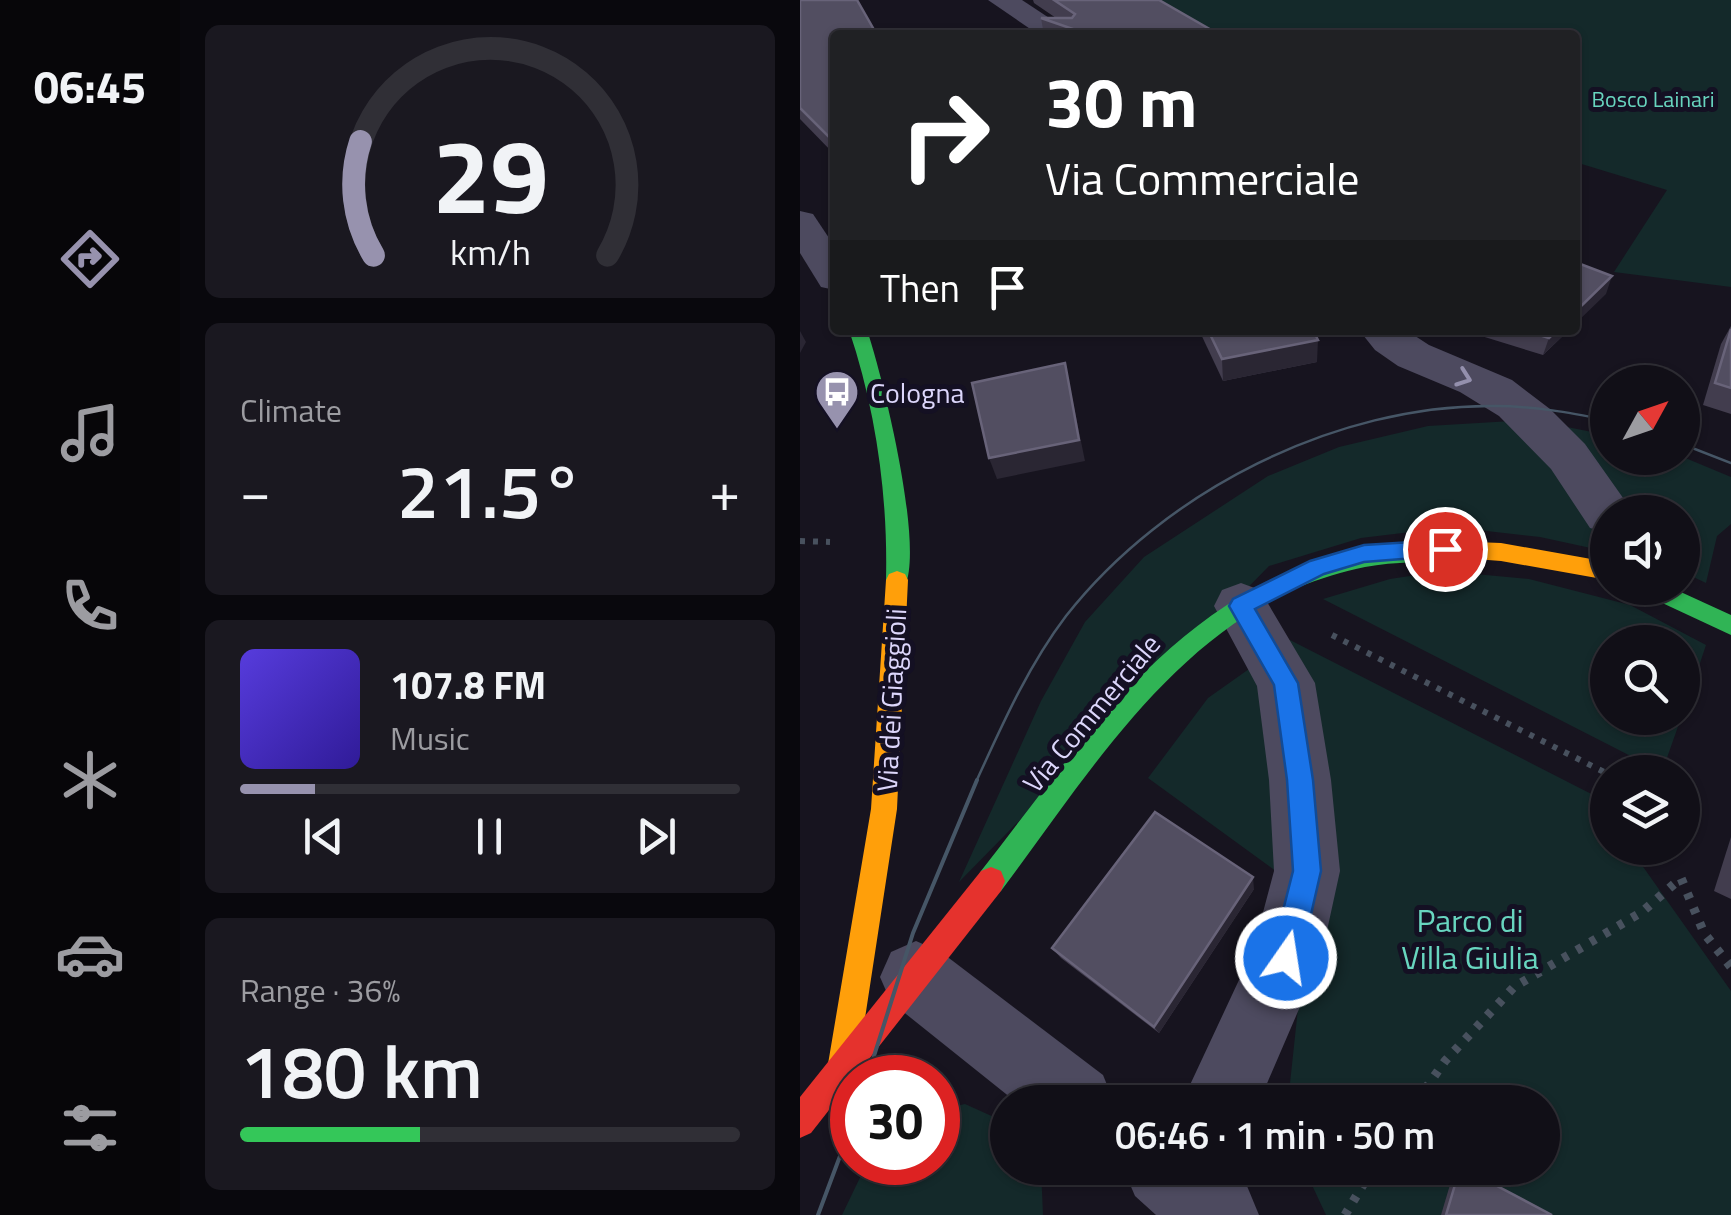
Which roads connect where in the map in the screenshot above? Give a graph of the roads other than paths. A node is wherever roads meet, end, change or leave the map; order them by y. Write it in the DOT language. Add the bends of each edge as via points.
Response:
graph roads {
  1 [pos="1002,0"];
  2 [pos="1052,30"];
  3 [pos="800,222"];
  4 [pos="830,270"];
  5 [pos="860,335"];
  6 [pos="1385,335"];
  7 [pos="1594,495"];
  8 [pos="1590,566"];
  9 [pos="1248,601"];
  10 [pos="1687,605"];
  11 [pos="1731,626"];
  12 [pos="916,977"];
  13 [pos="845,1055"];
  14 [pos="855,1055"];
  15 [pos="1054,1085"];
  16 [pos="1228,1085"];
  17 [pos="830,1086"];
  18 [pos="800,1122"];
  1 -- 2 [label="street"];
  3 -- 4 [label="street"];
  5 -- 13 [label="main road, Via dei Giaggioli" via="894,499 898,565 884,808"];
  6 -- 7 [label="street, one-way" via="1403,351 1477,382 1515,407"];
  8 -- 9 [label="main road, Via Commerciale" via="1481,548 1364,554 1318,567"];
  9 -- 12 [label="main road, Via Commerciale" via="1200,632 1145,687"];
  9 -- 16 [label="street" via="1286,683 1307,871 1286,958"];
  10 -- 11 [label="main road"];
  12 -- 14 [label="main road, Via Commerciale"];
  12 -- 15 [label="street"];
  17 -- 18 [label="main road, Via Commerciale"];
}
